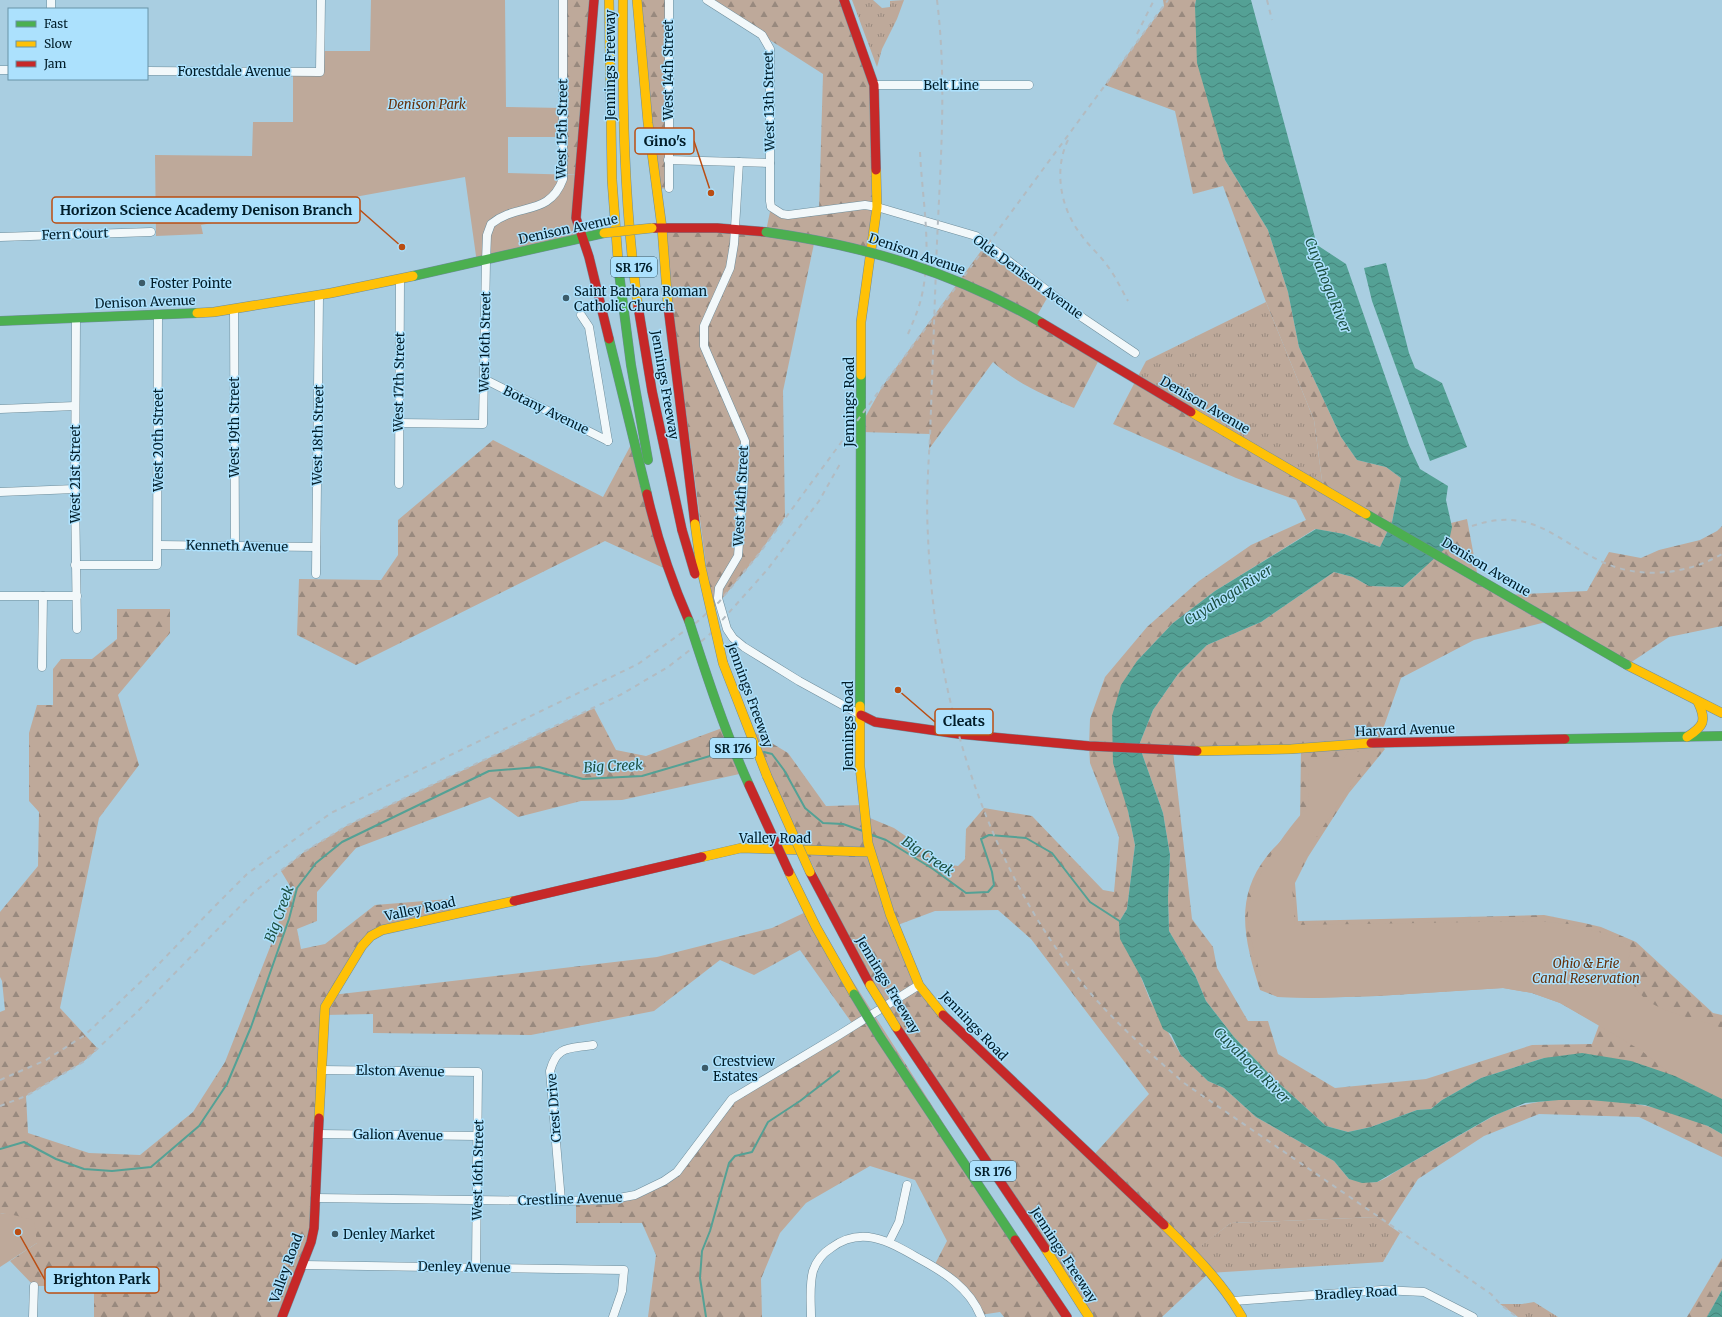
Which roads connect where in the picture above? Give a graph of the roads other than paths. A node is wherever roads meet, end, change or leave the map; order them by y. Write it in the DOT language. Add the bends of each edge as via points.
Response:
graph roads {
  1 [pos="321,0"];
  2 [pos="563,0"];
  3 [pos="594,0"];
  4 [pos="609,0"];
  5 [pos="622,0"];
  6 [pos="637,0"];
  7 [pos="669,0"];
  8 [pos="708,0"];
  9 [pos="844,0"];
  10 [pos="148,71"];
  11 [pos="874,84"];
  12 [pos="1029,85"];
  13 [pos="668,160"];
  14 [pos="739,162"];
  15 [pos="770,162"];
  16 [pos="669,188"];
  17 [pos="877,207"];
  18 [pos="657,228"];
  19 [pos="735,229"];
  20 [pos="151,232"];
  21 [pos="0,237"];
  22 [pos="581,237"];
  23 [pos="486,261"];
  24 [pos="400,279"];
  25 [pos="319,296"];
  26 [pos="234,309"];
  27 [pos="158,315"];
  28 [pos="581,315"];
  29 [pos="76,318"];
  30 [pos="0,321"];
  31 [pos="1135,353"];
  32 [pos="484,379"];
  33 [pos="75,406"];
  34 [pos="0,409"];
  35 [pos="398,423"];
  36 [pos="398,484"];
  37 [pos="75,489"];
  38 [pos="0,492"];
  39 [pos="659,527"];
  40 [pos="158,545"];
  41 [pos="235,546"];
  42 [pos="316,547"];
  43 [pos="75,565"];
  44 [pos="316,574"];
  45 [pos="0,596"];
  46 [pos="43,596"];
  47 [pos="77,596"];
  48 [pos="77,629"];
  49 [pos="723,663"];
  50 [pos="42,667"];
  51 [pos="1698,702"];
  52 [pos="1722,713"];
  53 [pos="861,715"];
  54 [pos="1722,736"];
  55 [pos="1686,737"];
  56 [pos="870,852"];
  57 [pos="919,985"];
  58 [pos="593,1045"];
  59 [pos="321,1070"];
  60 [pos="478,1072"];
  61 [pos="318,1134"];
  62 [pos="478,1136"];
  63 [pos="907,1185"];
  64 [pos="315,1198"];
  65 [pos="477,1200"];
  66 [pos="561,1201"];
  67 [pos="889,1242"];
  68 [pos="303,1265"];
  69 [pos="476,1267"];
  70 [pos="34,1286"];
  71 [pos="1232,1301"];
  72 [pos="33,1317"];
  73 [pos="282,1317"];
  74 [pos="613,1317"];
  75 [pos="811,1317"];
  76 [pos="981,1317"];
  77 [pos="1067,1317"];
  78 [pos="1089,1317"];
  79 [pos="1242,1317"];
  80 [pos="1473,1317"];
  1 -- 10 [label="street, Forestdale Avenue" via="320,72"];
  2 -- 23 [label="street, West 15th Street" via="563,179 559,192 552,199 502,216 491,224 487,235"];
  3 -- 22 [label="main road" via="576,218"];
  4 -- 39 [label="main road, Jennings Freeway / SR 176" via="609,88 614,206 622,305 634,392"];
  5 -- 49 [label="main road, Jennings Freeway / SR 176, bridge" via="622,113 632,252 651,387 682,530"];
  6 -- 18 [label="main road"];
  7 -- 13 [label="street, West 14th Street"];
  8 -- 15 [label="street, West 13th Street" via="767,40 770,49"];
  9 -- 11 [label="main road, Jennings Road"];
  11 -- 12 [label="street, Belt Line"];
  11 -- 17 [label="main road, Jennings Road"];
  13 -- 14 [label="street"];
  13 -- 16 [label="street, West 14th Street"];
  14 -- 15 [label="street"];
  14 -- 19 [label="street, West 14th Street"];
  15 -- 17 [label="street, Olde Denison Avenue" via="771,207 782,214"];
  17 -- 31 [label="street, Olde Denison Avenue" via="976,236 1083,318"];
  17 -- 53 [label="main road, Jennings Road" via="861,322"];
  18 -- 19 [label="main road, Denison Avenue"];
  18 -- 22 [label="main road, Denison Avenue, bridge"];
  18 -- 49 [label="main road, bridge" via="701,567"];
  19 -- 51 [label="main road, Denison Avenue, bridge" via="824,240 868,250 921,266 974,287 1022,311 1215,427 1627,665"];
  19 -- 53 [label="street, West 14th Street" via="730,268 704,326 704,346 745,441 738,556 719,588 718,598 727,629 733,638 799,682"];
  20 -- 21 [label="street, Fern Court"];
  22 -- 23 [label="main road, Denison Avenue"];
  22 -- 39 [label="main road" via="589,257"];
  23 -- 24 [label="main road, Denison Avenue"];
  23 -- 32 [label="street, West 16th Street"];
  24 -- 25 [label="main road, Denison Avenue"];
  24 -- 35 [label="street, West 17th Street"];
  25 -- 26 [label="main road, Denison Avenue"];
  25 -- 42 [label="street, West 18th Street"];
  26 -- 27 [label="main road, Denison Avenue"];
  26 -- 41 [label="street, West 19th Street"];
  27 -- 29 [label="main road, Denison Avenue"];
  27 -- 40 [label="street, West 20th Street"];
  28 -- 32 [label="street, Botany Avenue" via="589,327 608,441"];
  29 -- 30 [label="main road, Denison Avenue"];
  29 -- 33 [label="street, West 21st Street"];
  32 -- 35 [label="street, West 16th Street" via="483,424"];
  33 -- 34 [label="street"];
  33 -- 37 [label="street, West 21st Street"];
  35 -- 36 [label="street, West 17th Street"];
  37 -- 38 [label="street"];
  37 -- 43 [label="street, West 21st Street"];
  39 -- 77 [label="main road, SR 176, bridge" via="674,586 689,621 735,754 816,927 880,1037"];
  40 -- 41 [label="street, Kenneth Avenue"];
  40 -- 43 [label="street, West 20th Street" via="157,565"];
  41 -- 42 [label="street, Kenneth Avenue"];
  42 -- 44 [label="street, West 18th Street"];
  43 -- 47 [label="street, West 21st Street"];
  45 -- 46 [label="street"];
  46 -- 47 [label="street"];
  46 -- 50 [label="street"];
  47 -- 48 [label="street, West 21st Street"];
  49 -- 78 [label="main road, Jennings Freeway / SR 176, bridge" via="773,791 810,872 870,985"];
  51 -- 52 [label="main road, Denison Avenue"];
  51 -- 55 [label="main road" via="1704,716 1704,724"];
  53 -- 55 [label="main road, Harvard Avenue" via="875,722 959,734 1089,746 1163,749 1291,749 1377,743"];
  53 -- 56 [label="main road, Jennings Road" via="860,767"];
  54 -- 55 [label="main road, Harvard Avenue"];
  56 -- 57 [label="main road, Jennings Road" via="890,914"];
  56 -- 59 [label="main road, Valley Road" via="741,848 382,930 371,936 362,946 325,1007"];
  57 -- 66 [label="street, Crestline Avenue" via="732,1099 676,1172 664,1182 635,1195 608,1200"];
  57 -- 71 [label="main road, Jennings Road" via="949,1022 1192,1252"];
  58 -- 66 [label="street, Crest Drive" via="564,1049 554,1057 550,1072"];
  59 -- 60 [label="street, Elston Avenue"];
  59 -- 61 [label="main road, Valley Road"];
  60 -- 62 [label="street, West 16th Street"];
  61 -- 62 [label="street, Galion Avenue"];
  61 -- 64 [label="main road, Valley Road"];
  62 -- 65 [label="street, West 16th Street"];
  63 -- 67 [label="street" via="899,1222"];
  64 -- 65 [label="street, Crestline Avenue"];
  64 -- 68 [label="main road, Valley Road" via="314,1228"];
  65 -- 66 [label="street, Crestline Avenue"];
  65 -- 69 [label="street, West 16th Street"];
  67 -- 75 [label="street" via="855,1236 841,1241 830,1249 813,1270"];
  67 -- 76 [label="street" via="942,1271 973,1300"];
  68 -- 69 [label="street, Denley Avenue"];
  68 -- 73 [label="main road, Valley Road"];
  69 -- 74 [label="street, Denley Avenue" via="624,1270 622,1291"];
  70 -- 72 [label="street"];
  71 -- 79 [label="main road, Jennings Road"];
  71 -- 80 [label="street, Bradley Road" via="1382,1290 1424,1292"];
}
